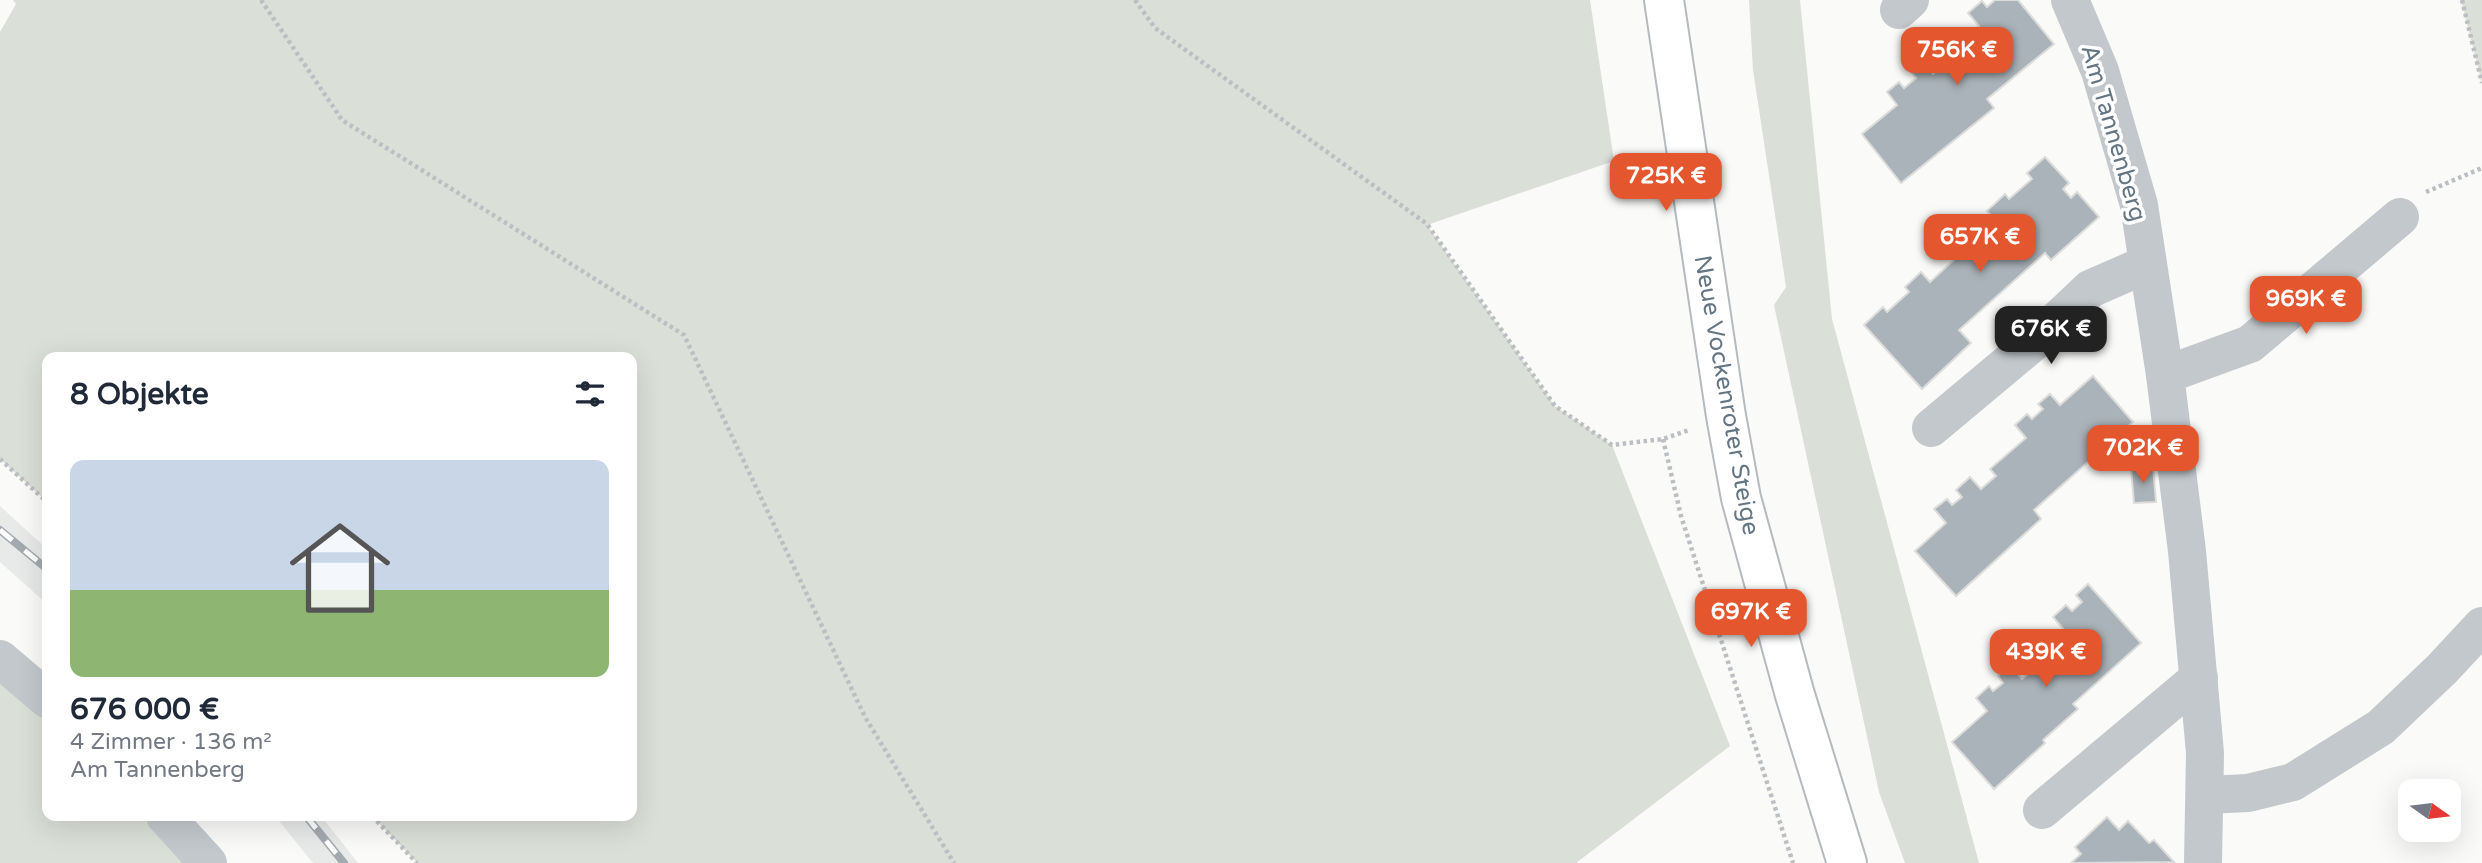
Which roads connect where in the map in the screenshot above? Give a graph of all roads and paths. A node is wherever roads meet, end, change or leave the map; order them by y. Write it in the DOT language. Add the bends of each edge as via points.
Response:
graph roads {
  1 [pos="261,0"];
  2 [pos="1135,0"];
  3 [pos="1664,0"];
  4 [pos="2462,0"];
  5 [pos="2075,2"];
  6 [pos="2482,83"];
  7 [pos="2482,168"];
  8 [pos="2400,218"];
  9 [pos="2147,264"];
  10 [pos="2165,375"];
  11 [pos="1931,428"];
  12 [pos="0,459"];
  13 [pos="42,497"];
  14 [pos="2482,626"];
  15 [pos="0,659"];
  16 [pos="2199,678"];
  17 [pos="42,695"];
  18 [pos="2206,794"];
  19 [pos="2042,810"];
  20 [pos="170,821"];
  21 [pos="377,821"];
  22 [pos="208,863"];
  23 [pos="417,863"];
  24 [pos="954,863"];
  25 [pos="1793,863"];
  26 [pos="1847,863"];
  27 [pos="2203,863"];
  1 -- 24 [label="path" via="342,120 684,335 865,717"];
  2 -- 25 [label="path" via="1155,28 1427,224 1555,406 1612,445 1663,439 1681,516"];
  3 -- 26 [label="main road, Neue Vockenroter Steige" via="1741,498"];
  4 -- 6 [label="path"];
  5 -- 9 [label="street, Am Tannenberg" via="2139,205"];
  7 -- 8 [label="path" via="2429,189"];
  8 -- 10 [label="street" via="2250,344"];
  9 -- 10 [label="street, Am Tannenberg"];
  9 -- 11 [label="street" via="2090,289"];
  10 -- 16 [label="street, Am Tannenberg"];
  12 -- 13 [label="path"];
  14 -- 18 [label="street" via="2381,727 2293,782 2248,793"];
  15 -- 17 [label="street"];
  16 -- 18 [label="street, Am Tannenberg"];
  16 -- 19 [label="street"];
  18 -- 27 [label="street, Am Tannenberg"];
  20 -- 22 [label="street"];
  21 -- 23 [label="path"];
}
